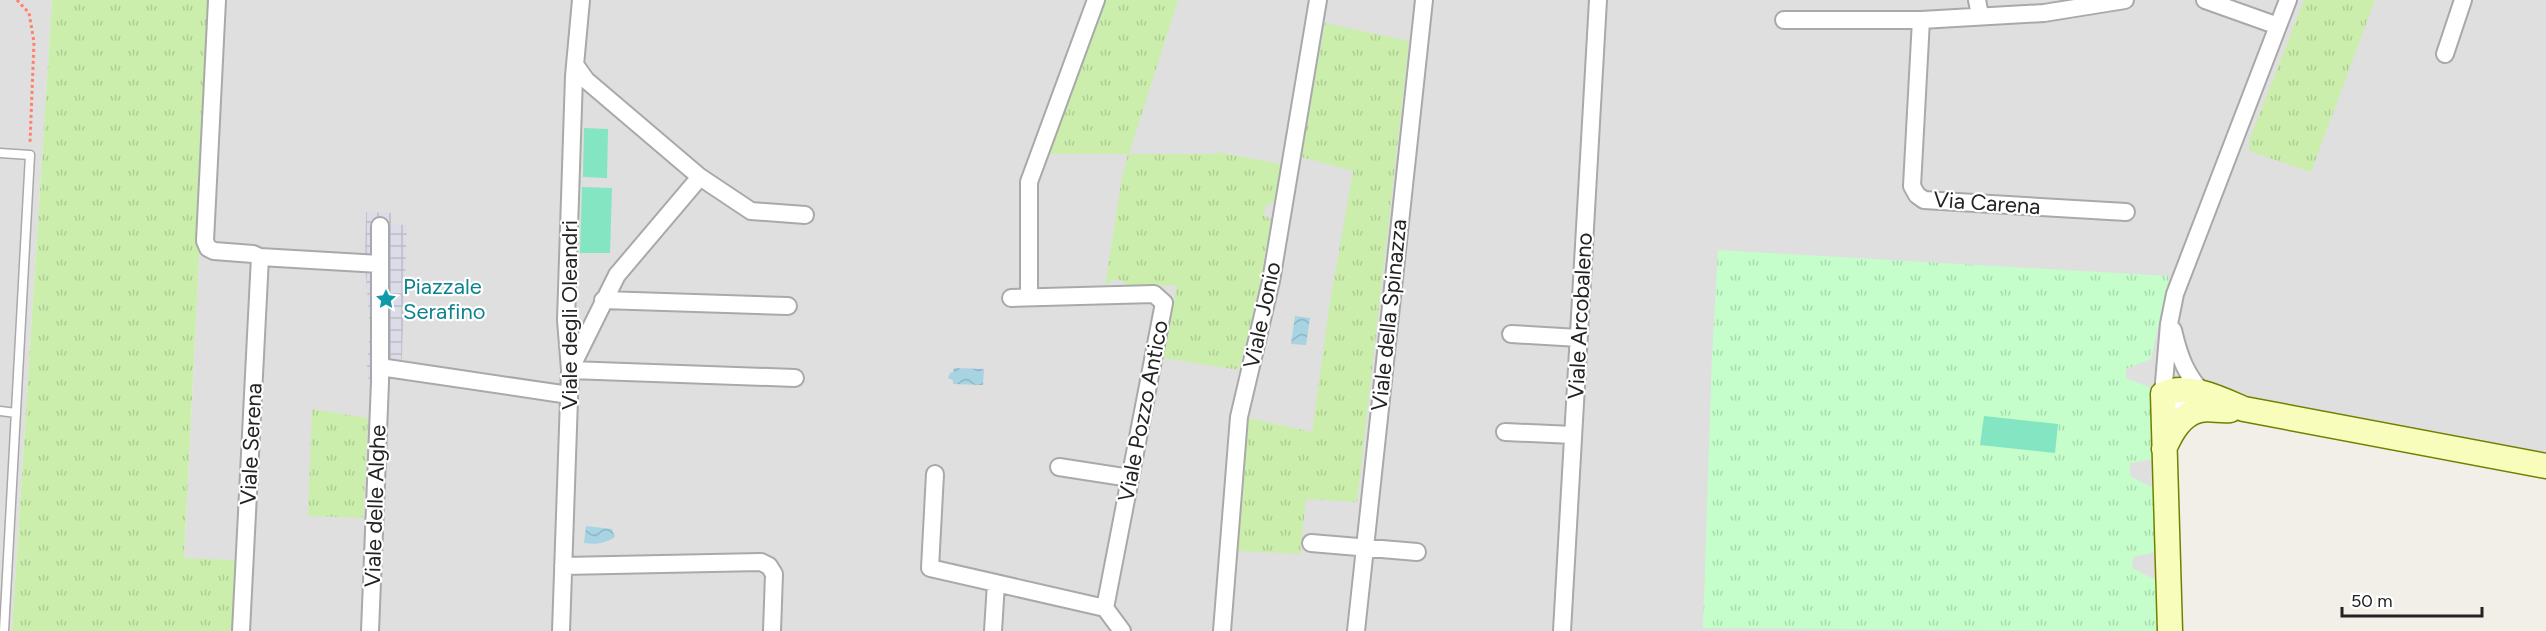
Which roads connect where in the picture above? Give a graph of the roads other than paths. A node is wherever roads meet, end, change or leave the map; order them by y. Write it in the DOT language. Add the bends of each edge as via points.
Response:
graph roads {
  1 [pos="217,0"];
  2 [pos="581,0"];
  3 [pos="1096,0"];
  4 [pos="1318,0"];
  5 [pos="1424,0"];
  6 [pos="1599,0"];
  7 [pos="2125,0"];
  8 [pos="2205,0"];
  9 [pos="2288,0"];
  10 [pos="2463,0"];
  11 [pos="2042,7"];
  12 [pos="1978,8"];
  13 [pos="1784,20"];
  14 [pos="1921,20"];
  15 [pos="2278,26"];
  16 [pos="2445,54"];
  17 [pos="576,66"];
  18 [pos="0,153"];
  19 [pos="700,177"];
  20 [pos="2126,212"];
  21 [pos="805,215"];
  22 [pos="380,226"];
  23 [pos="260,257"];
  24 [pos="380,264"];
  25 [pos="1029,297"];
  26 [pos="1011,298"];
  27 [pos="603,300"];
  28 [pos="788,306"];
  29 [pos="2170,318"];
  30 [pos="1511,334"];
  31 [pos="1579,338"];
  32 [pos="570,370"];
  33 [pos="380,374"];
  34 [pos="795,378"];
  35 [pos="2163,394"];
  36 [pos="568,395"];
  37 [pos="2202,402"];
  38 [pos="0,411"];
  39 [pos="16,413"];
  40 [pos="1505,432"];
  41 [pos="1574,435"];
  42 [pos="2163,451"];
  43 [pos="2546,466"];
  44 [pos="1059,467"];
  45 [pos="935,474"];
  46 [pos="1130,478"];
  47 [pos="1311,543"];
  48 [pos="1365,548"];
  49 [pos="1418,552"];
  50 [pos="563,566"];
  51 [pos="996,583"];
  52 [pos="1105,608"];
  53 [pos="4,631"];
  54 [pos="241,631"];
  55 [pos="370,631"];
  56 [pos="561,631"];
  57 [pos="772,631"];
  58 [pos="993,631"];
  59 [pos="1122,631"];
  60 [pos="1222,631"];
  61 [pos="1356,631"];
  62 [pos="1562,631"];
  63 [pos="2170,631"];
  1 -- 23 [label="street" via="205,241 214,251"];
  2 -- 17 [label="street, Viale degli Oleandri"];
  3 -- 25 [label="street" via="1029,182"];
  4 -- 60 [label="street, Viale Jonio" via="1271,281 1239,417"];
  5 -- 48 [label="street, Viale della Spinazza"];
  6 -- 31 [label="street, Viale Arcobaleno"];
  7 -- 11 [label="street"];
  8 -- 15 [label="street"];
  9 -- 15 [label="street"];
  10 -- 16 [label="street"];
  11 -- 12 [label="street"];
  12 -- 14 [label="street"];
  13 -- 14 [label="street"];
  14 -- 20 [label="street, Via Carena" via="1912,186 1917,195 1924,200"];
  15 -- 29 [label="street" via="2175,294"];
  17 -- 19 [label="street" via="586,80"];
  17 -- 32 [label="street, Viale degli Oleandri" via="566,320"];
  18 -- 39 [label="lane" via="30,156"];
  19 -- 21 [label="street" via="751,211"];
  19 -- 27 [label="street" via="616,275"];
  22 -- 24 [label="street, Viale delle Alghe"];
  23 -- 24 [label="street"];
  23 -- 54 [label="street, Viale Serena"];
  24 -- 33 [label="street, Viale delle Alghe"];
  25 -- 26 [label="street, Viale Pozzo Antico"];
  25 -- 46 [label="street, Viale Pozzo Antico" via="1154,294 1164,303"];
  27 -- 28 [label="street"];
  27 -- 32 [label="street"];
  29 -- 35 [label="street"];
  29 -- 37 [label="street" via="2184,367"];
  30 -- 31 [label="street"];
  31 -- 41 [label="street, Viale Arcobaleno"];
  32 -- 34 [label="street"];
  32 -- 36 [label="street, Viale degli Oleandri"];
  33 -- 36 [label="street"];
  33 -- 55 [label="street, Viale delle Alghe"];
  35 -- 37 [label="street" via="2179,388"];
  35 -- 42 [label="street"];
  36 -- 50 [label="street, Viale degli Oleandri"];
  37 -- 42 [label="street" via="2178,424"];
  37 -- 43 [label="street"];
  38 -- 39 [label="lane"];
  39 -- 53 [label="lane"];
  40 -- 41 [label="street"];
  41 -- 62 [label="street, Viale Arcobaleno"];
  42 -- 63 [label="street"];
  44 -- 46 [label="street"];
  45 -- 51 [label="street" via="930,568"];
  46 -- 52 [label="street, Viale Pozzo Antico"];
  47 -- 48 [label="street"];
  48 -- 49 [label="street"];
  48 -- 61 [label="street, Viale della Spinazza"];
  50 -- 56 [label="street, Viale degli Oleandri"];
  50 -- 57 [label="street" via="761,561 774,574"];
  51 -- 52 [label="street"];
  51 -- 58 [label="street"];
  52 -- 59 [label="street"];
}
